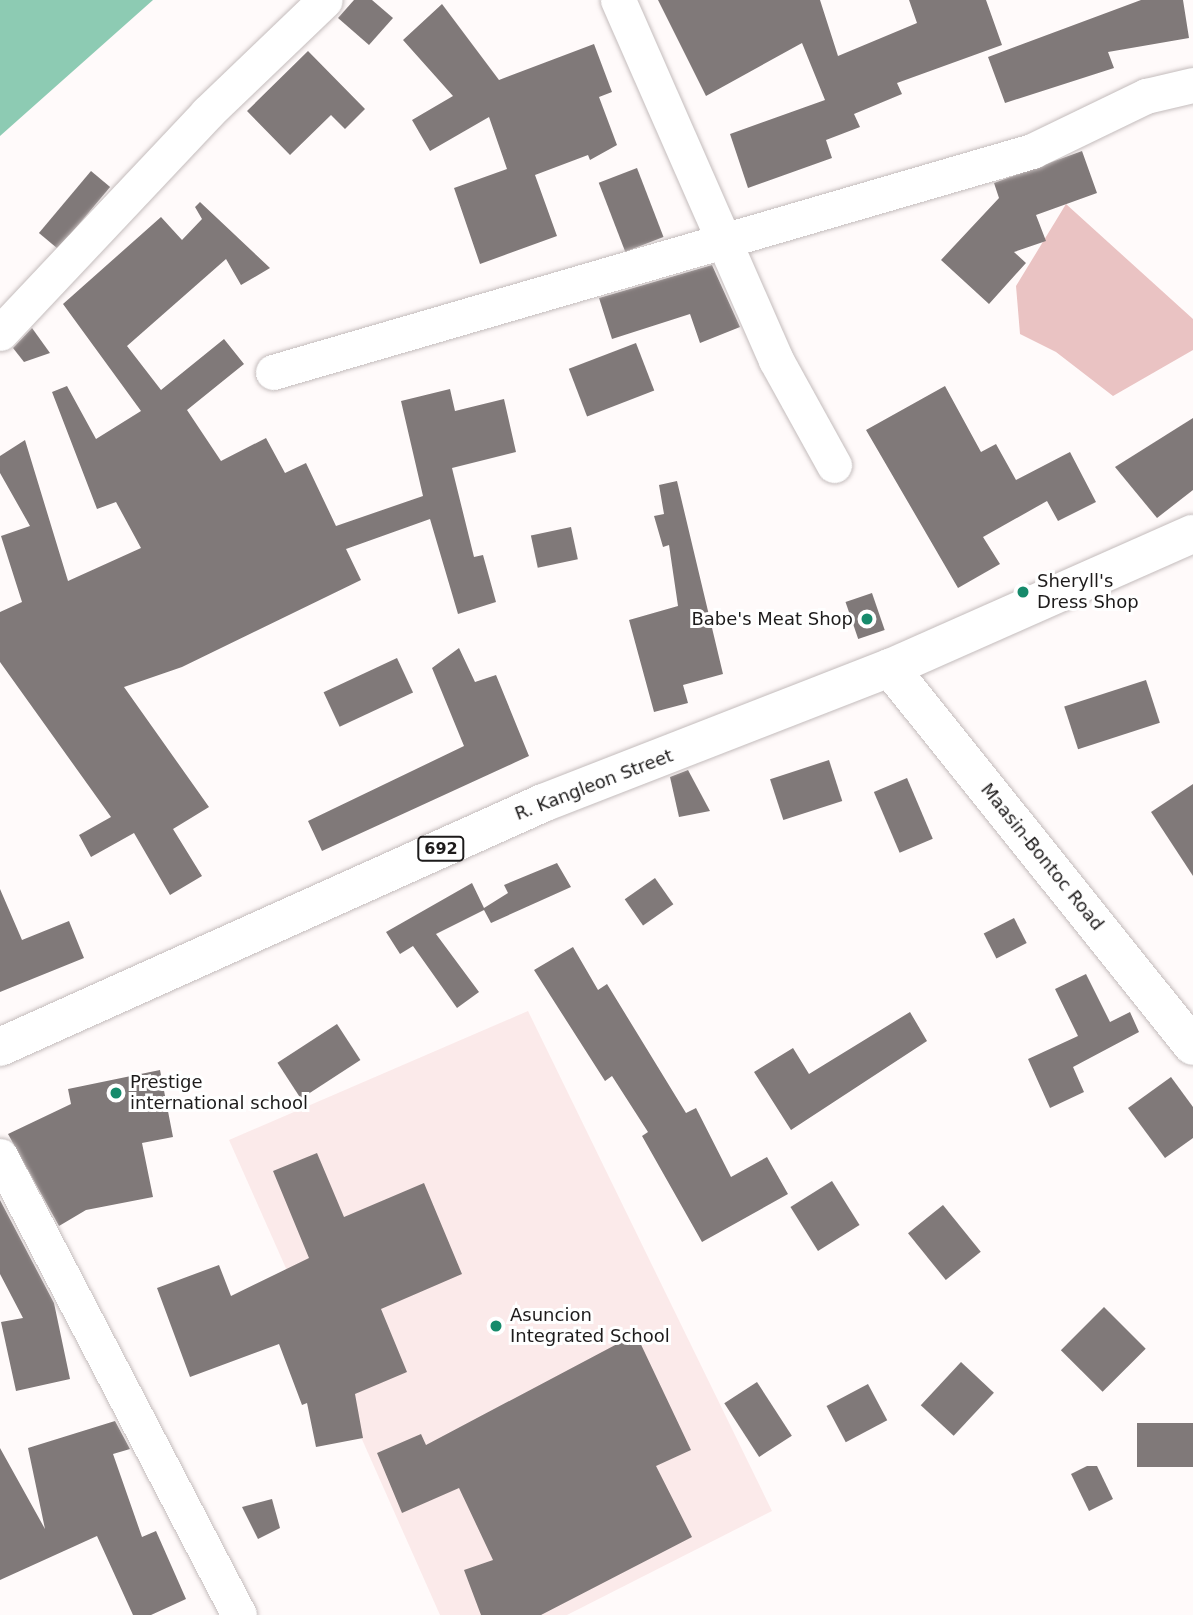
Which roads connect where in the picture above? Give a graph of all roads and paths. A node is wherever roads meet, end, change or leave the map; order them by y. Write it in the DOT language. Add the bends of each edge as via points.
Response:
graph roads {
  1 [pos="325,0"];
  2 [pos="618,0"];
  3 [pos="1193,85"];
  4 [pos="723,241"];
  5 [pos="0,332"];
  6 [pos="273,372"];
  7 [pos="834,465"];
  8 [pos="1193,534"];
  9 [pos="890,668"];
  10 [pos="1193,1046"];
  11 [pos="0,1047"];
  12 [pos="0,1156"];
  13 [pos="239,1615"];
  1 -- 5 [label="street" via="206,113"];
  2 -- 4 [label="street"];
  3 -- 4 [label="street" via="1146,96 1032,150"];
  4 -- 6 [label="street"];
  4 -- 7 [label="street"];
  8 -- 9 [label="main road, R. Kangleon Street / 692"];
  9 -- 10 [label="main road, Maasin-Bontoc Road"];
  9 -- 11 [label="main road, R. Kangleon Street / 692" via="543,803"];
  12 -- 13 [label="street"];
}
